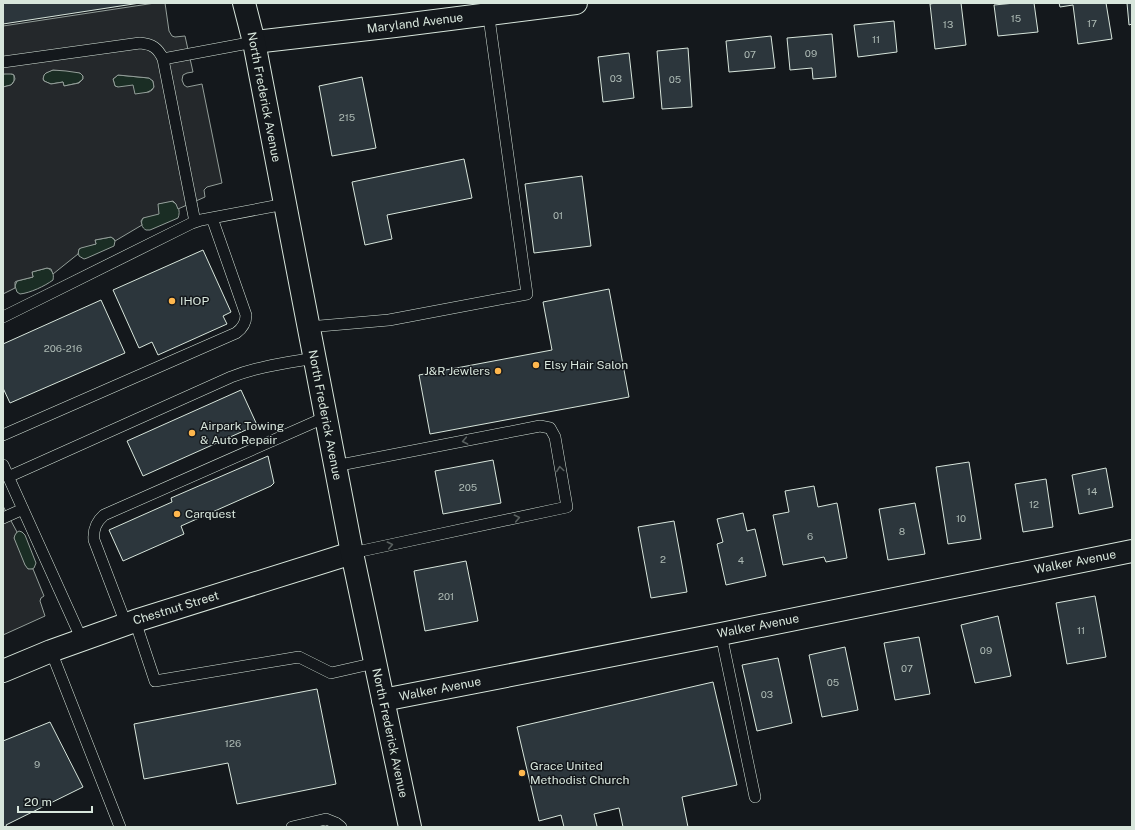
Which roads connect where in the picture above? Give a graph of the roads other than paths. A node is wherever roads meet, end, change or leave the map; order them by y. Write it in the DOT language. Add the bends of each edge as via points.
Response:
graph roads {
  1 [pos="244,3"];
  2 [pos="576,3"];
  3 [pos="488,8"];
  4 [pos="254,42"];
  5 [pos="163,59"];
  6 [pos="3,62"];
  7 [pos="285,204"];
  8 [pos="212,218"];
  9 [pos="195,222"];
  10 [pos="3,317"];
  11 [pos="308,327"];
  12 [pos="314,358"];
  13 [pos="326,417"];
  14 [pos="3,435"];
  15 [pos="3,465"];
  16 [pos="335,466"];
  17 [pos="8,477"];
  18 [pos="23,509"];
  19 [pos="3,518"];
  20 [pos="1132,551"];
  21 [pos="352,553"];
  22 [pos="130,622"];
  23 [pos="721,634"];
  24 [pos="82,640"];
  25 [pos="51,651"];
  26 [pos="375,663"];
  27 [pos="3,671"];
  28 [pos="383,700"];
  29 [pos="756,797"];
  30 [pos="120,827"];
  31 [pos="292,827"];
  32 [pos="341,827"];
  33 [pos="410,827"];
  1 -- 4 [label="street, North Frederick Avenue"];
  2 -- 3 [label="street, Maryland Avenue"];
  3 -- 4 [label="street, Maryland Avenue" via="403,25"];
  3 -- 11 [label="lane" via="527,294 389,320"];
  4 -- 5 [label="lane"];
  4 -- 7 [label="street, North Frederick Avenue"];
  5 -- 6 [label="lane" via="154,46 140,43"];
  5 -- 9 [label="lane"];
  7 -- 8 [label="lane"];
  7 -- 11 [label="street, North Frederick Avenue"];
  8 -- 9 [label="lane"];
  8 -- 14 [label="lane" via="246,315 241,330"];
  9 -- 10 [label="lane"];
  11 -- 12 [label="street, North Frederick Avenue"];
  12 -- 13 [label="street, North Frederick Avenue"];
  12 -- 17 [label="lane" via="249,370"];
  13 -- 16 [label="street, North Frederick Avenue"];
  13 -- 22 [label="lane" via="104,515 99,520 93,532 94,540"];
  15 -- 17 [label="lane"];
  16 -- 21 [label="street, North Frederick Avenue"];
  21 -- 16 [label="lane, one-way" via="566,507 555,437 550,428 540,426"];
  17 -- 18 [label="lane"];
  18 -- 19 [label="lane"];
  18 -- 24 [label="lane"];
  20 -- 23 [label="street, Walker Avenue"];
  21 -- 22 [label="street, Chestnut Street"];
  21 -- 26 [label="street, North Frederick Avenue"];
  22 -- 24 [label="street, Chestnut Street"];
  22 -- 26 [label="lane" via="155,681 299,657 331,672"];
  23 -- 28 [label="street, Walker Avenue"];
  23 -- 29 [label="lane"];
  24 -- 25 [label="street, Chestnut Street"];
  25 -- 27 [label="street, Chestnut Street"];
  25 -- 30 [label="lane"];
  26 -- 28 [label="street, North Frederick Avenue"];
  28 -- 33 [label="street, North Frederick Avenue"];
  31 -- 32 [label="lane" via="326,819 336,822"];
}
